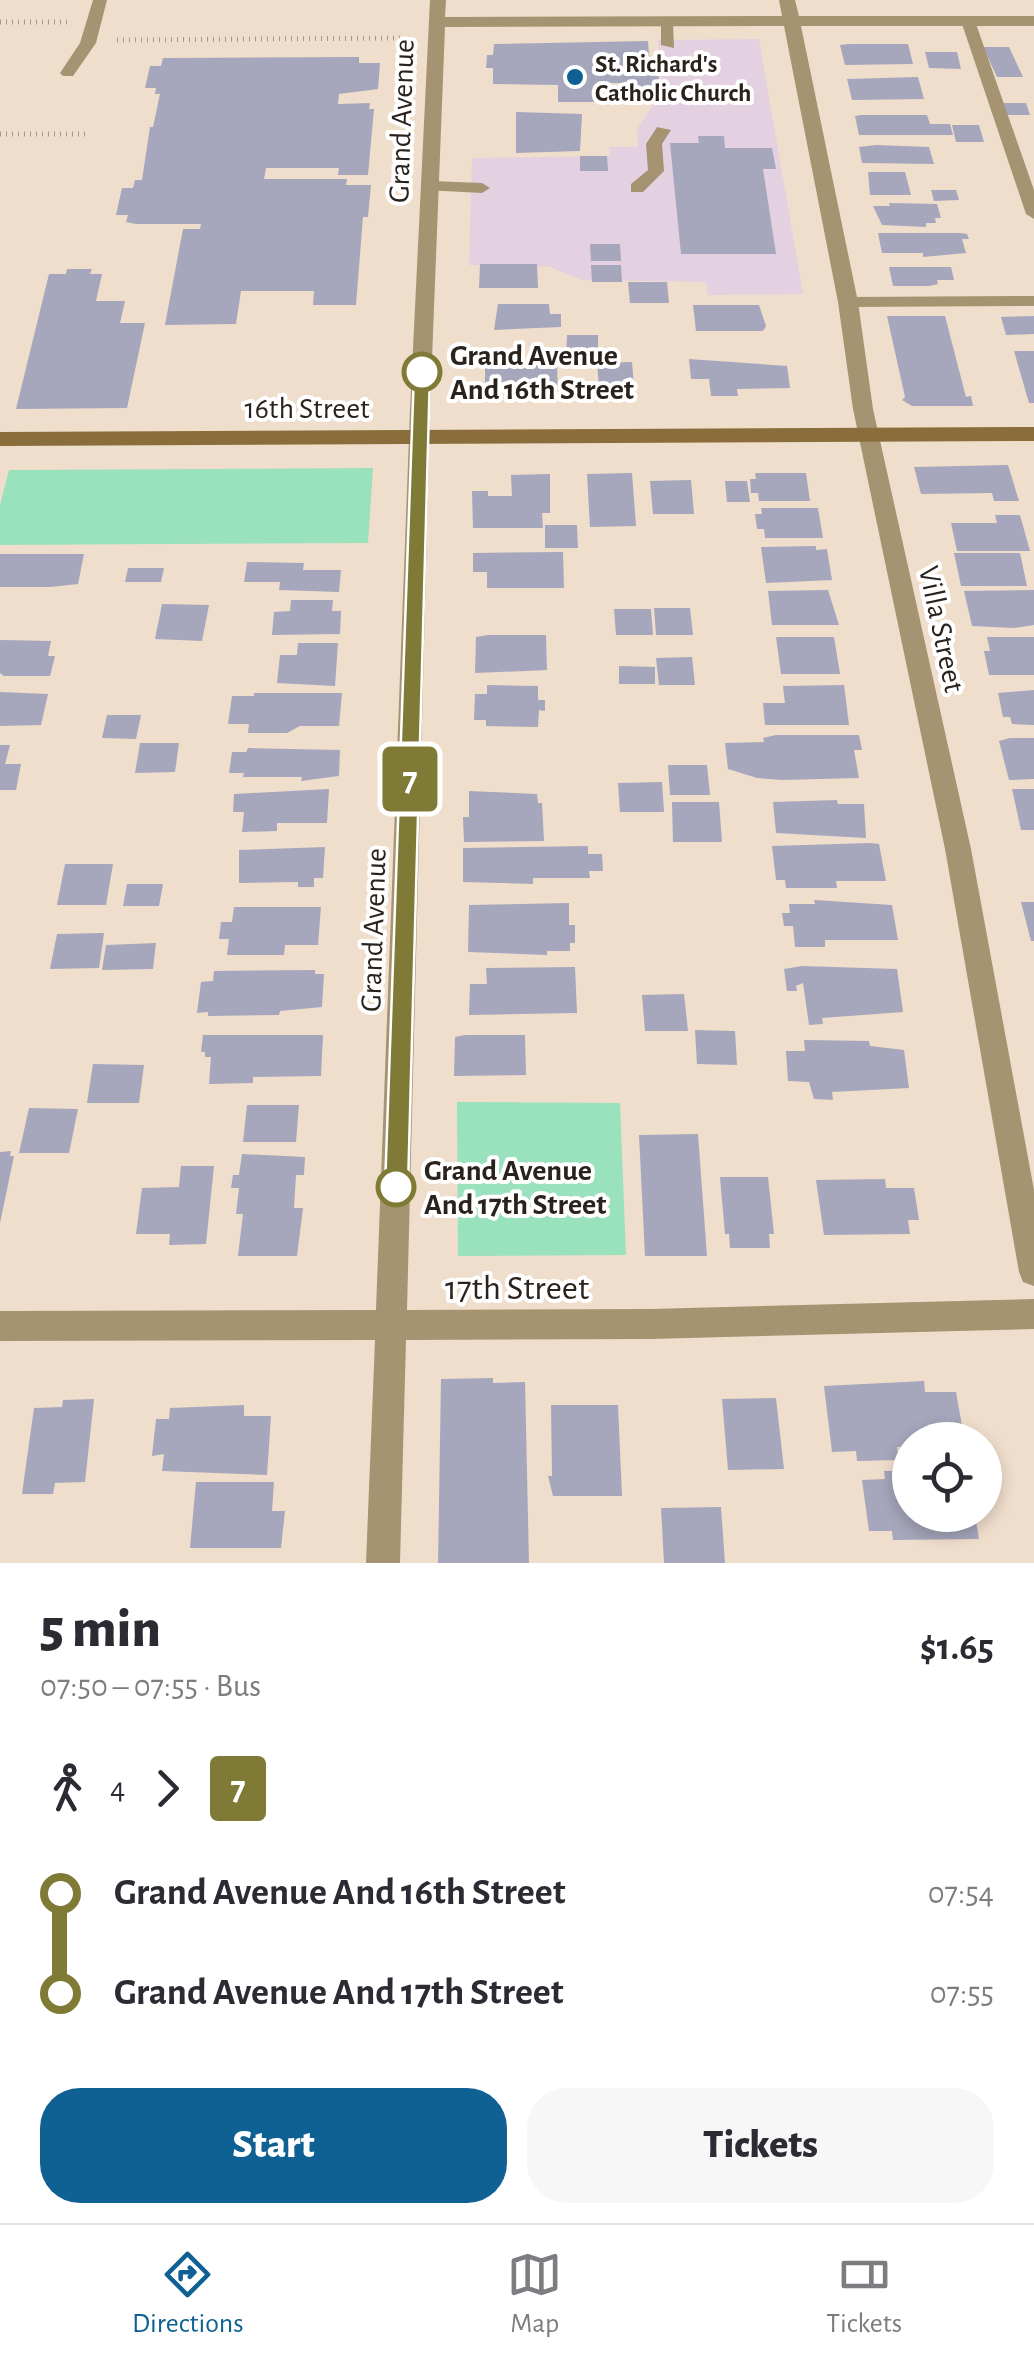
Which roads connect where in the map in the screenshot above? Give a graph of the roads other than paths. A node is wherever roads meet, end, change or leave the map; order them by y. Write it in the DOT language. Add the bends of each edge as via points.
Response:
graph roads {
  1 [pos="100,0"];
  2 [pos="438,11"];
  3 [pos="789,11"];
  4 [pos="968,21"];
  5 [pos="1034,21"];
  6 [pos="666,22"];
  7 [pos="669,45"];
  8 [pos="68,72"];
  9 [pos="664,130"];
  10 [pos="431,186"];
  11 [pos="482,188"];
  12 [pos="637,188"];
  13 [pos="1034,214"];
  14 [pos="1034,301"];
  15 [pos="848,302"];
  16 [pos="870,434"];
  17 [pos="1034,434"];
  18 [pos="420,437"];
  19 [pos="0,439"];
  20 [pos="1034,1272"];
  21 [pos="1034,1314"];
  22 [pos="0,1326"];
  23 [pos="391,1326"];
  24 [pos="383,1563"];
  1 -- 8 [label="lane" via="88,43"];
  2 -- 6 [label="street"];
  2 -- 10 [label="street, Grand Avenue"];
  3 -- 4 [label="street"];
  3 -- 6 [label="street"];
  3 -- 15 [label="street, Villa Street"];
  4 -- 5 [label="street"];
  4 -- 13 [label="lane"];
  6 -- 7 [label="lane"];
  9 -- 12 [label="lane" via="654,144 656,171"];
  10 -- 11 [label="lane"];
  10 -- 18 [label="street, Grand Avenue"];
  14 -- 15 [label="lane"];
  15 -- 16 [label="street, Villa Street"];
  16 -- 17 [label="street, 16th Street"];
  16 -- 18 [label="street, 16th Street"];
  16 -- 20 [label="street, Villa Street" via="958,849"];
  18 -- 19 [label="street, 16th Street"];
  18 -- 23 [label="street, Grand Avenue"];
  21 -- 23 [label="street, 17th Street"];
  22 -- 23 [label="street, 17th Street"];
  23 -- 24 [label="street, Grand Avenue"];
}
